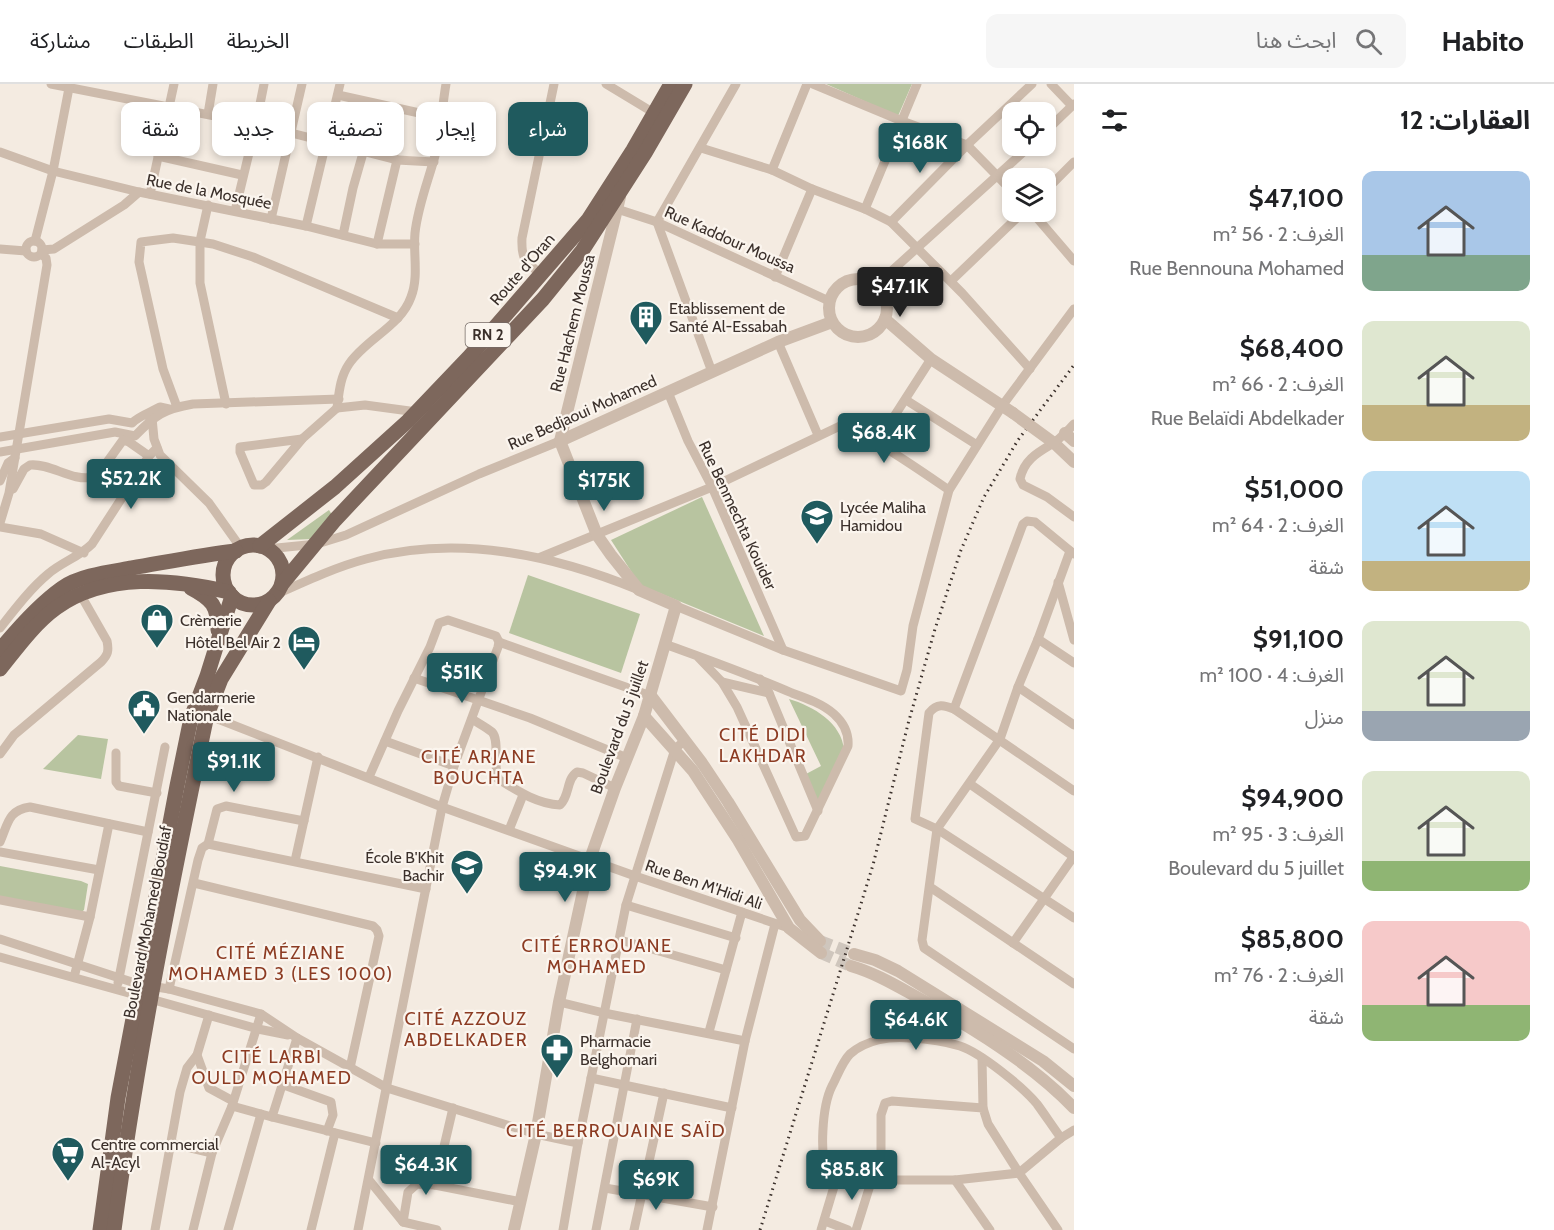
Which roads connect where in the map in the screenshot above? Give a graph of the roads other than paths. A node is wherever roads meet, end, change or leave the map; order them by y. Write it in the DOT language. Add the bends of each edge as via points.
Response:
graph roads {
  1 [pos="51,84"];
  2 [pos="174,84"];
  3 [pos="213,84"];
  4 [pos="264,84"];
  5 [pos="302,84"];
  6 [pos="340,84"];
  7 [pos="446,84"];
  8 [pos="554,84"];
  9 [pos="606,84"];
  10 [pos="671,84"];
  11 [pos="685,84"];
  12 [pos="736,84"];
  13 [pos="807,84"];
  14 [pos="813,84"];
  15 [pos="917,84"];
  16 [pos="1032,84"];
  17 [pos="1051,84"];
  18 [pos="69,88"];
  19 [pos="338,95"];
  20 [pos="147,102"];
  21 [pos="170,102"];
  22 [pos="260,102"];
  23 [pos="336,102"];
  24 [pos="444,102"];
  25 [pos="1073,105"];
  26 [pos="200,112"];
  27 [pos="416,112"];
  28 [pos="654,113"];
  29 [pos="208,114"];
  30 [pos="212,115"];
  31 [pos="295,116"];
  32 [pos="902,121"];
  33 [pos="1056,121"];
  34 [pos="967,145"];
  35 [pos="701,148"];
  36 [pos="0,152"];
  37 [pos="158,156"];
  38 [pos="247,156"];
  39 [pos="286,156"];
  40 [pos="322,156"];
  41 [pos="362,156"];
  42 [pos="378,156"];
  43 [pos="435,156"];
  44 [pos="1019,156"];
  45 [pos="397,160"];
  46 [pos="434,162"];
  47 [pos="1074,162"];
  48 [pos="772,170"];
  49 [pos="52,171"];
  50 [pos="242,175"];
  51 [pos="998,176"];
  52 [pos="1002,180"];
  53 [pos="1056,180"];
  54 [pos="622,188"];
  55 [pos="812,189"];
  56 [pos="139,192"];
  57 [pos="150,194"];
  58 [pos="208,205"];
  59 [pos="617,209"];
  60 [pos="865,209"];
  61 [pos="235,211"];
  62 [pos="271,219"];
  63 [pos="657,222"];
  64 [pos="891,222"];
  65 [pos="1013,222"];
  66 [pos="1041,222"];
  67 [pos="306,226"];
  68 [pos="343,235"];
  69 [pos="200,240"];
  70 [pos="34,241"];
  71 [pos="377,244"];
  72 [pos="415,244"];
  73 [pos="918,248"];
  74 [pos="0,249"];
  75 [pos="26,251"];
  76 [pos="42,252"];
  77 [pos="1074,261"];
  78 [pos="541,274"];
  79 [pos="775,277"];
  80 [pos="951,281"];
  81 [pos="876,285"];
  82 [pos="829,301"];
  83 [pos="1074,309"];
  84 [pos="398,318"];
  85 [pos="885,319"];
  86 [pos="832,322"];
  87 [pos="778,342"];
  88 [pos="931,359"];
  89 [pos="1030,369"];
  90 [pos="712,372"];
  91 [pos="668,392"];
  92 [pos="906,400"];
  93 [pos="338,403"];
  94 [pos="226,404"];
  95 [pos="1002,406"];
  96 [pos="173,408"];
  97 [pos="417,412"];
  98 [pos="148,417"];
  99 [pos="132,423"];
  100 [pos="1071,433"];
  101 [pos="21,434"];
  102 [pos="818,435"];
  103 [pos="135,436"];
  104 [pos="0,437"];
  105 [pos="302,439"];
  106 [pos="560,441"];
  107 [pos="156,443"];
  108 [pos="877,443"];
  109 [pos="1053,443"];
  110 [pos="977,445"];
  111 [pos="0,452"];
  112 [pos="16,454"];
  113 [pos="149,456"];
  114 [pos="1074,462"];
  115 [pos="0,481"];
  116 [pos="712,487"];
  117 [pos="949,490"];
  118 [pos="8,496"];
  119 [pos="1074,518"];
  120 [pos="0,525"];
  121 [pos="597,535"];
  122 [pos="317,544"];
  123 [pos="264,548"];
  124 [pos="238,549"];
  125 [pos="84,553"];
  126 [pos="1072,553"];
  127 [pos="541,557"];
  128 [pos="178,582"];
  129 [pos="1058,582"];
  130 [pos="78,587"];
  131 [pos="639,590"];
  132 [pos="276,593"];
  133 [pos="231,594"];
  134 [pos="676,606"];
  135 [pos="0,628"];
  136 [pos="218,638"];
  137 [pos="1038,639"];
  138 [pos="1074,640"];
  139 [pos="499,642"];
  140 [pos="665,644"];
  141 [pos="0,650"];
  142 [pos="783,650"];
  143 [pos="697,656"];
  144 [pos="1074,663"];
  145 [pos="0,669"];
  146 [pos="414,678"];
  147 [pos="760,679"];
  148 [pos="722,682"];
  149 [pos="1017,687"];
  150 [pos="770,693"];
  151 [pos="651,696"];
  152 [pos="478,699"];
  153 [pos="954,709"];
  154 [pos="200,712"];
  155 [pos="644,716"];
  156 [pos="472,719"];
  157 [pos="1074,725"];
  158 [pos="1000,739"];
  159 [pos="385,741"];
  160 [pos="680,745"];
  161 [pos="165,747"];
  162 [pos="116,753"];
  163 [pos="0,754"];
  164 [pos="318,757"];
  165 [pos="627,758"];
  166 [pos="454,766"];
  167 [pos="369,777"];
  168 [pos="970,784"];
  169 [pos="615,788"];
  170 [pos="1074,791"];
  171 [pos="157,793"];
  172 [pos="523,795"];
  173 [pos="442,807"];
  174 [pos="818,811"];
  175 [pos="304,821"];
  176 [pos="109,824"];
  177 [pos="937,829"];
  178 [pos="509,830"];
  179 [pos="148,832"];
  180 [pos="0,842"];
  181 [pos="208,844"];
  182 [pos="0,852"];
  183 [pos="1074,856"];
  184 [pos="590,859"];
  185 [pos="295,861"];
  186 [pos="99,870"];
  187 [pos="635,876"];
  188 [pos="194,884"];
  189 [pos="930,887"];
  190 [pos="426,889"];
  191 [pos="1044,898"];
  192 [pos="0,900"];
  193 [pos="626,905"];
  194 [pos="742,912"];
  195 [pos="90,917"];
  196 [pos="1074,918"];
  197 [pos="775,924"];
  198 [pos="789,928"];
  199 [pos="0,939"];
  200 [pos="620,939"];
  201 [pos="736,939"];
  202 [pos="1013,943"];
  203 [pos="0,957"];
  204 [pos="78,964"];
  205 [pos="726,970"];
  206 [pos="74,977"];
  207 [pos="120,977"];
  208 [pos="1074,984"];
  209 [pos="116,989"];
  210 [pos="149,991"];
  211 [pos="559,1002"];
  212 [pos="604,1013"];
  213 [pos="261,1014"];
  214 [pos="209,1016"];
  215 [pos="637,1019"];
  216 [pos="258,1029"];
  217 [pos="709,1032"];
  218 [pos="295,1037"];
  219 [pos="745,1041"];
  220 [pos="1074,1049"];
  221 [pos="196,1055"];
  222 [pos="982,1058"];
  223 [pos="350,1068"];
  224 [pos="591,1078"];
  225 [pos="281,1084"];
  226 [pos="624,1085"];
  227 [pos="1074,1086"];
  228 [pos="387,1088"];
  229 [pos="664,1093"];
  230 [pos="233,1104"];
  231 [pos="453,1108"];
  232 [pos="732,1108"];
  233 [pos="983,1108"];
  234 [pos="1074,1108"];
  235 [pos="261,1114"];
  236 [pos="272,1117"];
  237 [pos="1074,1130"];
  238 [pos="331,1132"];
  239 [pos="536,1134"];
  240 [pos="1061,1138"];
  241 [pos="170,1143"];
  242 [pos="376,1143"];
  243 [pos="578,1143"];
  244 [pos="212,1153"];
  245 [pos="1019,1173"];
  246 [pos="877,1179"];
  247 [pos="369,1180"];
  248 [pos="836,1180"];
  249 [pos="956,1180"];
  250 [pos="435,1185"];
  251 [pos="605,1188"];
  252 [pos="641,1195"];
  253 [pos="521,1202"];
  254 [pos="713,1207"];
  255 [pos="403,1222"];
  256 [pos="823,1225"];
  257 [pos="100,1230"];
  258 [pos="114,1230"];
  259 [pos="155,1230"];
  260 [pos="193,1230"];
  261 [pos="228,1230"];
  262 [pos="311,1230"];
  263 [pos="358,1230"];
  264 [pos="437,1230"];
  265 [pos="514,1230"];
  266 [pos="563,1230"];
  267 [pos="596,1230"];
  268 [pos="634,1230"];
  269 [pos="707,1230"];
  270 [pos="848,1230"];
  271 [pos="856,1230"];
  272 [pos="990,1230"];
  273 [pos="1058,1230"];
  1 -- 18 [label="street"];
  2 -- 21 [label="street"];
  3 -- 29 [label="street"];
  4 -- 22 [label="street"];
  5 -- 31 [label="street"];
  6 -- 19 [label="street"];
  7 -- 24 [label="street"];
  8 -- 78 [label="street" via="521,252 525,262"];
  9 -- 28 [label="street"];
  10 -- 28 [label="main road, Route d'Oran / RN 2"];
  11 -- 54 [label="main road, Route d'Oran / RN 2"];
  12 -- 35 [label="street"];
  13 -- 48 [label="street"];
  14 -- 32 [label="street"];
  15 -- 32 [label="street"];
  16 -- 34 [label="street"];
  17 -- 25 [label="street"];
  18 -- 20 [label="street"];
  18 -- 49 [label="street"];
  19 -- 23 [label="street"];
  19 -- 27 [label="street"];
  25 -- 33 [label="street"];
  26 -- 29 [label="street"];
  28 -- 78 [label="main road, Route d'Oran / RN 2" via="588,220"];
  29 -- 30 [label="street"];
  32 -- 34 [label="street"];
  32 -- 60 [label="street"];
  34 -- 51 [label="street"];
  34 -- 64 [label="street"];
  35 -- 48 [label="street"];
  35 -- 63 [label="street"];
  36 -- 49 [label="street, Rue de la Mosquée"];
  37 -- 50 [label="street"];
  37 -- 57 [label="street"];
  38 -- 50 [label="street"];
  39 -- 62 [label="street"];
  40 -- 67 [label="street"];
  41 -- 68 [label="street"];
  42 -- 45 [label="street"];
  43 -- 46 [label="street"];
  44 -- 51 [label="street"];
  45 -- 46 [label="street"];
  45 -- 71 [label="street"];
  46 -- 72 [label="street" via="420,204"];
  47 -- 53 [label="street"];
  48 -- 55 [label="street"];
  49 -- 56 [label="street, Rue de la Mosquée"];
  49 -- 70 [label="street"];
  50 -- 61 [label="street"];
  51 -- 52 [label="street"];
  51 -- 73 [label="street"];
  54 -- 59 [label="street, Rue Hachem Moussa"];
  54 -- 122 [label="main road, Route d'Oran / RN 2" via="582,251 543,299 378,473"];
  55 -- 60 [label="street"];
  55 -- 79 [label="street"];
  56 -- 57 [label="street, Rue de la Mosquée"];
  56 -- 76 [label="street" via="54,249"];
  57 -- 58 [label="street, Rue de la Mosquée"];
  58 -- 61 [label="street, Rue de la Mosquée"];
  58 -- 69 [label="street"];
  59 -- 63 [label="street, Rue Kaddour Moussa"];
  59 -- 106 [label="street, Rue Hachem Moussa"];
  60 -- 64 [label="street"];
  61 -- 62 [label="street, Rue de la Mosquée"];
  62 -- 67 [label="street, Rue de la Mosquée"];
  63 -- 79 [label="street, Rue Kaddour Moussa"];
  63 -- 90 [label="street"];
  64 -- 73 [label="street"];
  65 -- 80 [label="street"];
  66 -- 77 [label="street"];
  67 -- 68 [label="street, Rue de la Mosquée"];
  68 -- 71 [label="street, Rue de la Mosquée"];
  69 -- 84 [label="street" via="253,257"];
  69 -- 94 [label="street" via="202,291"];
  69 -- 96 [label="street" via="141,242 139,262"];
  70 -- 75 [label="street"];
  70 -- 76 [label="street" via="40,244"];
  71 -- 72 [label="street, Rue de la Mosquée"];
  72 -- 84 [label="street" via="412,295"];
  73 -- 80 [label="street"];
  73 -- 81 [label="street"];
  74 -- 75 [label="street"];
  75 -- 76 [label="street" via="33,258"];
  76 -- 101 [label="street" via="47,264"];
  78 -- 97 [label="main road, Route d'Oran / RN 2"];
  79 -- 82 [label="street, Rue Kaddour Moussa"];
  80 -- 89 [label="street"];
  81 -- 82 [label="street" via="860,279 847,281 838,286"];
  81 -- 85 [label="street" via="886,302"];
  82 -- 86 [label="street"];
  83 -- 89 [label="street"];
  84 -- 93 [label="street" via="348,364"];
  85 -- 86 [label="street" via="874,332 854,337"];
  85 -- 88 [label="street"];
  86 -- 87 [label="street, Rue Bedjaoui Mohamed"];
  87 -- 90 [label="street, Rue Bedjaoui Mohamed"];
  87 -- 102 [label="street"];
  88 -- 92 [label="street"];
  88 -- 95 [label="street"];
  89 -- 95 [label="street"];
  90 -- 91 [label="street, Rue Bedjaoui Mohamed"];
  91 -- 106 [label="street, Rue Bedjaoui Mohamed"];
  91 -- 116 [label="street, Rue Benmechta Kouider"];
  92 -- 108 [label="street"];
  92 -- 110 [label="street"];
  93 -- 94 [label="street"];
  93 -- 97 [label="street"];
  93 -- 105 [label="street"];
  94 -- 96 [label="street"];
  95 -- 109 [label="street, bridge"];
  95 -- 110 [label="street"];
  96 -- 98 [label="street"];
  97 -- 123 [label="main road, Route d'Oran / RN 2"];
  98 -- 99 [label="street"];
  98 -- 103 [label="street"];
  98 -- 107 [label="street"];
  99 -- 101 [label="street" via="109,419"];
  99 -- 103 [label="street"];
  100 -- 109 [label="street"];
  101 -- 104 [label="street"];
  101 -- 112 [label="street"];
  102 -- 108 [label="street" via="844,426"];
  102 -- 116 [label="street"];
  103 -- 107 [label="street"];
  103 -- 112 [label="street" via="115,432"];
  105 -- 105 [label="street" via="266,482 254,485 240,447"];
  106 -- 121 [label="street"];
  106 -- 122 [label="street, Rue Bedjaoui Mohamed" via="346,535"];
  107 -- 113 [label="street"];
  107 -- 124 [label="street" via="164,459 209,502"];
  108 -- 117 [label="street"];
  109 -- 114 [label="street"];
  109 -- 119 [label="street" via="1036,453 1024,467 1021,482 1047,496"];
  110 -- 117 [label="street"];
  111 -- 112 [label="street"];
  112 -- 115 [label="street"];
  112 -- 118 [label="street"];
  113 -- 118 [label="street" via="123,440 93,477 30,465"];
  113 -- 125 [label="street"];
  116 -- 121 [label="street"];
  116 -- 142 [label="street, Rue Benmechta Kouider"];
  117 -- 142 [label="street" via="915,616 901,691"];
  118 -- 120 [label="street"];
  120 -- 125 [label="street" via="40,534"];
  121 -- 127 [label="street"];
  121 -- 131 [label="street"];
  122 -- 123 [label="street, Rue Bedjaoui Mohamed"];
  122 -- 132 [label="main road, RN 2"];
  123 -- 124 [label="main road"];
  123 -- 132 [label="main road" via="282,566"];
  124 -- 130 [label="main road" via="111,572"];
  124 -- 133 [label="main road" via="224,570"];
  125 -- 135 [label="street" via="49,573"];
  126 -- 129 [label="street"];
  126 -- 153 [label="street" via="1035,522 1028,521 1022,526"];
  127 -- 131 [label="street"];
  127 -- 132 [label="street" via="473,549 416,550 367,558"];
  128 -- 130 [label="main road"];
  128 -- 133 [label="main road"];
  128 -- 136 [label="main road" via="212,603"];
  129 -- 137 [label="street"];
  129 -- 138 [label="street"];
  130 -- 141 [label="main road" via="63,587"];
  130 -- 145 [label="main road"];
  130 -- 163 [label="street" via="107,641 108,655 14,735"];
  131 -- 134 [label="street"];
  132 -- 133 [label="main road" via="262,604 246,604"];
  132 -- 154 [label="main road, Boulevard Mohamed Boudiaf"];
  133 -- 136 [label="main road, Boulevard Mohamed Boudiaf"];
  134 -- 140 [label="street, Boulevard du 5 juillet"];
  134 -- 142 [label="street"];
  136 -- 154 [label="main road, Boulevard Mohamed Boudiaf"];
  137 -- 144 [label="street"];
  137 -- 149 [label="street"];
  139 -- 146 [label="street" via="496,636 443,620"];
  139 -- 151 [label="street"];
  139 -- 152 [label="street"];
  140 -- 143 [label="street"];
  140 -- 151 [label="street, Boulevard du 5 juillet"];
  143 -- 147 [label="street"];
  143 -- 148 [label="street"];
  146 -- 152 [label="street"];
  146 -- 159 [label="street"];
  147 -- 150 [label="street"];
  147 -- 174 [label="street" via="833,712 845,726 848,746"];
  148 -- 150 [label="street"];
  148 -- 174 [label="street" via="796,837 805,836"];
  149 -- 157 [label="street"];
  149 -- 158 [label="street"];
  150 -- 174 [label="street"];
  151 -- 155 [label="street, Boulevard du 5 juillet"];
  151 -- 160 [label="street"];
  152 -- 156 [label="street"];
  152 -- 165 [label="street"];
  153 -- 158 [label="street"];
  153 -- 177 [label="street" via="934,707 927,724 914,816"];
  154 -- 164 [label="street, Rue Ben M'Hidi Ali"];
  154 -- 210 [label="main road, Boulevard Mohamed Boudiaf"];
  155 -- 160 [label="street"];
  155 -- 165 [label="street, Boulevard du 5 juillet"];
  156 -- 166 [label="street"];
  156 -- 172 [label="street" via="497,740 498,779"];
  158 -- 168 [label="street"];
  158 -- 170 [label="street"];
  159 -- 166 [label="street"];
  159 -- 167 [label="street"];
  160 -- 187 [label="street"];
  160 -- 198 [label="street"];
  160 -- 198 [label="street" via="728,802 787,902 821,947"];
  161 -- 171 [label="street"];
  162 -- 171 [label="street" via="119,786"];
  164 -- 167 [label="street, Rue Ben M'Hidi Ali"];
  164 -- 175 [label="street"];
  165 -- 169 [label="street, Boulevard du 5 juillet"];
  166 -- 173 [label="street"];
  167 -- 173 [label="street, Rue Ben M'Hidi Ali"];
  168 -- 177 [label="street"];
  168 -- 183 [label="street"];
  169 -- 172 [label="street" via="577,772 571,777 560,805"];
  169 -- 184 [label="street, Boulevard du 5 juillet"];
  171 -- 179 [label="street"];
  172 -- 178 [label="street"];
  173 -- 178 [label="street, Rue Ben M'Hidi Ali"];
  173 -- 190 [label="street"];
  175 -- 181 [label="street" via="221,806"];
  175 -- 185 [label="street"];
  176 -- 179 [label="street"];
  176 -- 180 [label="street" via="30,807 12,815"];
  176 -- 186 [label="street"];
  177 -- 189 [label="street"];
  177 -- 191 [label="street"];
  178 -- 184 [label="street, Rue Ben M'Hidi Ali"];
  179 -- 207 [label="street"];
  181 -- 185 [label="street"];
  181 -- 188 [label="street" via="202,848"];
  182 -- 186 [label="street"];
  183 -- 191 [label="street"];
  184 -- 187 [label="street, Rue Ben M'Hidi Ali"];
  184 -- 211 [label="street, Boulevard du 5 juillet"];
  185 -- 190 [label="street"];
  186 -- 195 [label="street"];
  187 -- 193 [label="street"];
  187 -- 194 [label="street, Rue Ben M'Hidi Ali"];
  188 -- 210 [label="street"];
  188 -- 223 [label="street" via="377,930 379,936"];
  189 -- 202 [label="street"];
  189 -- 220 [label="street" via="924,948"];
  190 -- 228 [label="street"];
  191 -- 196 [label="street"];
  191 -- 202 [label="street"];
  192 -- 195 [label="street"];
  193 -- 200 [label="street"];
  193 -- 201 [label="street"];
  194 -- 197 [label="street, Rue Ben M'Hidi Ali"];
  194 -- 201 [label="street"];
  195 -- 204 [label="street"];
  197 -- 198 [label="street, Rue Ben M'Hidi Ali"];
  197 -- 219 [label="street"];
  199 -- 204 [label="street"];
  200 -- 205 [label="street"];
  200 -- 212 [label="street"];
  201 -- 205 [label="street"];
  202 -- 208 [label="street"];
  203 -- 206 [label="street"];
  204 -- 206 [label="street"];
  204 -- 207 [label="street"];
  205 -- 217 [label="street"];
  206 -- 209 [label="street"];
  207 -- 209 [label="street"];
  207 -- 210 [label="street"];
  209 -- 210 [label="street"];
  210 -- 213 [label="street"];
  210 -- 214 [label="street"];
  210 -- 257 [label="main road, Boulevard Mohamed Boudiaf" via="118,1098"];
  210 -- 258 [label="main road, Boulevard Mohamed Boudiaf"];
  211 -- 212 [label="street"];
  211 -- 239 [label="street, Boulevard du 5 juillet"];
  212 -- 215 [label="street"];
  212 -- 224 [label="street"];
  213 -- 216 [label="street"];
  213 -- 218 [label="street"];
  214 -- 216 [label="street"];
  214 -- 221 [label="street"];
  215 -- 217 [label="street"];
  215 -- 226 [label="street"];
  216 -- 218 [label="street"];
  216 -- 230 [label="street"];
  217 -- 219 [label="street"];
  218 -- 223 [label="street"];
  218 -- 225 [label="street"];
  219 -- 232 [label="street"];
  221 -- 230 [label="street" via="209,1088"];
  221 -- 241 [label="street" via="187,1068"];
  222 -- 233 [label="street"];
  222 -- 240 [label="street" via="1035,1102"];
  222 -- 248 [label="street" via="963,1047 935,1039 904,1037 879,1039 848,1056 824,1107 825,1170"];
  223 -- 228 [label="street"];
  224 -- 226 [label="street"];
  224 -- 243 [label="street"];
  225 -- 236 [label="street"];
  225 -- 238 [label="street" via="331,1102"];
  226 -- 229 [label="street"];
  226 -- 251 [label="street"];
  227 -- 234 [label="street" via="1043,1061 898,971 875,960 853,960 946,1013 1037,1076"];
  228 -- 231 [label="street"];
  228 -- 242 [label="street"];
  229 -- 232 [label="street"];
  229 -- 252 [label="street"];
  230 -- 235 [label="street"];
  230 -- 244 [label="street"];
  231 -- 239 [label="street"];
  231 -- 250 [label="street"];
  232 -- 254 [label="street"];
  233 -- 245 [label="street" via="988,1124"];
  233 -- 246 [label="street" via="885,1103"];
  235 -- 236 [label="street"];
  235 -- 261 [label="street"];
  236 -- 238 [label="street"];
  237 -- 240 [label="street"];
  238 -- 242 [label="street"];
  238 -- 262 [label="street"];
  239 -- 243 [label="street"];
  239 -- 253 [label="street, Boulevard du 5 juillet"];
  240 -- 245 [label="street"];
  241 -- 244 [label="street"];
  241 -- 259 [label="street"];
  242 -- 247 [label="street"];
  243 -- 266 [label="street"];
  244 -- 260 [label="street"];
  245 -- 249 [label="street"];
  245 -- 273 [label="street"];
  246 -- 248 [label="street"];
  246 -- 249 [label="street"];
  246 -- 271 [label="street"];
  247 -- 255 [label="street"];
  247 -- 263 [label="street"];
  248 -- 256 [label="street"];
  249 -- 272 [label="street"];
  250 -- 253 [label="street"];
  250 -- 255 [label="street" via="417,1184 408,1192"];
  251 -- 252 [label="street"];
  251 -- 267 [label="street"];
  252 -- 254 [label="street"];
  252 -- 268 [label="street"];
  253 -- 265 [label="street, Boulevard du 5 juillet"];
  254 -- 269 [label="street"];
  255 -- 264 [label="street"];
  256 -- 270 [label="street"];
}
